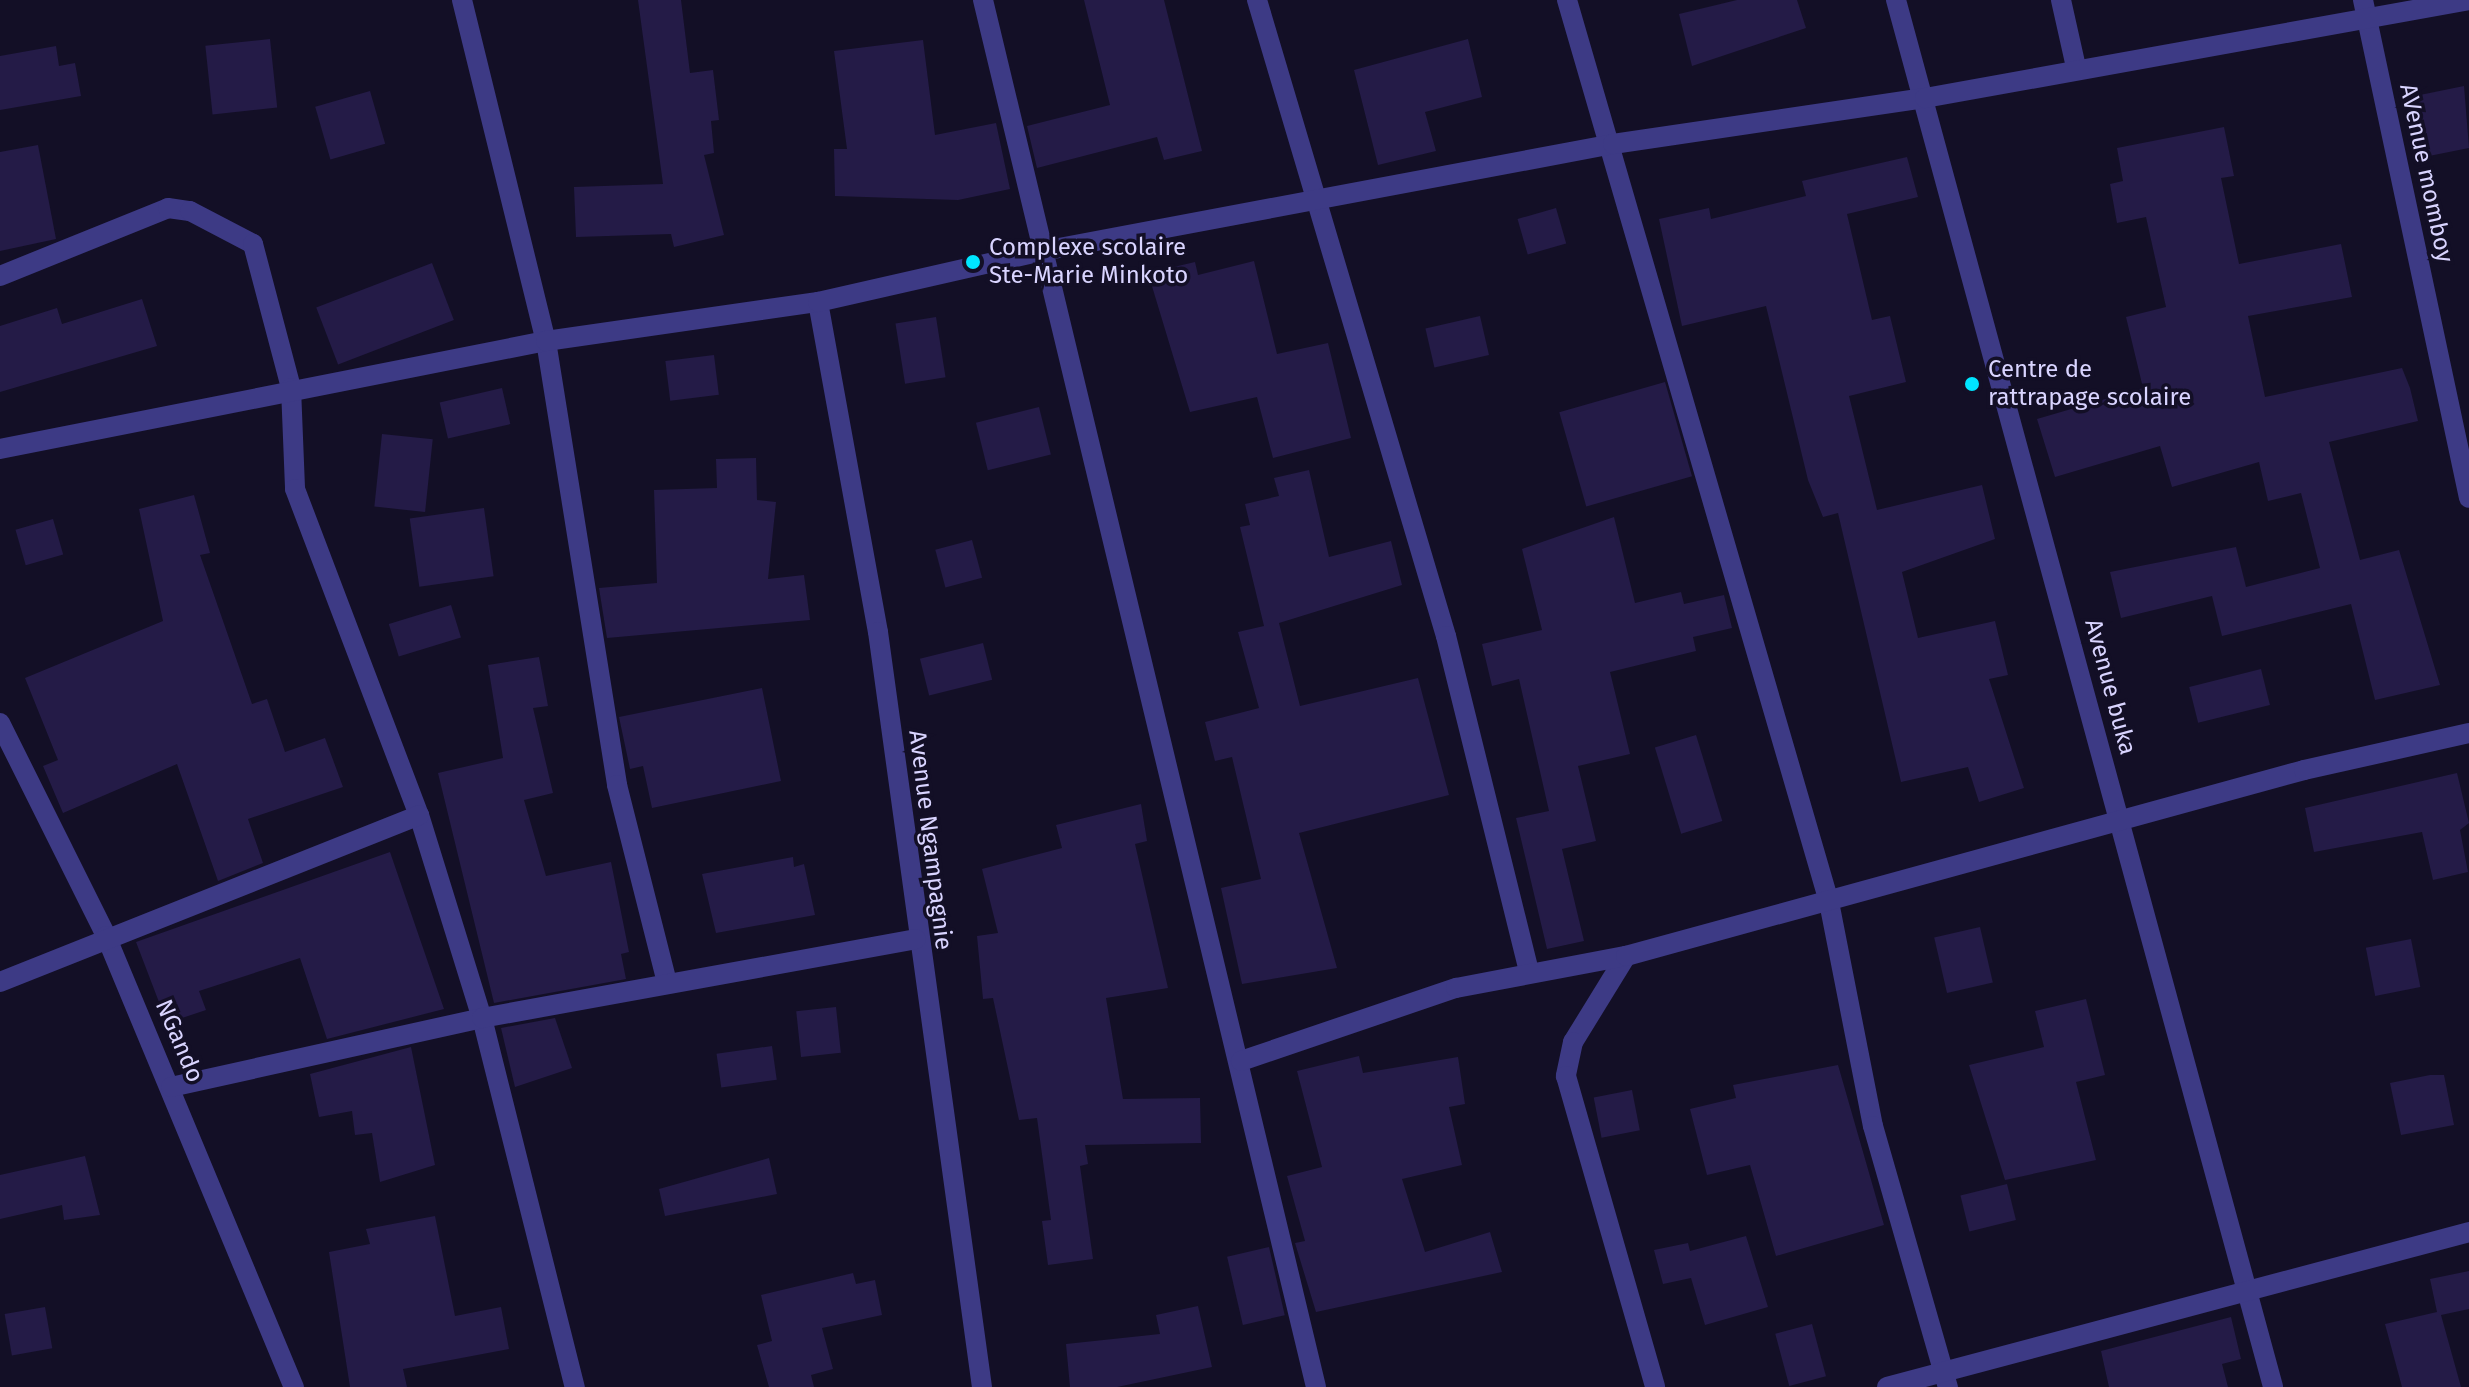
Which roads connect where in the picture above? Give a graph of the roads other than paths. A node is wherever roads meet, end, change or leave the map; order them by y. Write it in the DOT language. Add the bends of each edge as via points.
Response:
graph roads {
  1 [pos="462,0"];
  2 [pos="983,0"];
  3 [pos="1257,0"];
  4 [pos="1567,0"];
  5 [pos="1896,0"];
  6 [pos="2061,0"];
  7 [pos="2469,0"];
  8 [pos="2365,10"];
  9 [pos="2076,67"];
  10 [pos="1925,98"];
  11 [pos="1613,144"];
  12 [pos="1317,203"];
  13 [pos="1043,251"];
  14 [pos="0,276"];
  15 [pos="818,302"];
  16 [pos="546,341"];
  17 [pos="291,388"];
  18 [pos="0,449"];
  19 [pos="2469,498"];
  20 [pos="0,723"];
  21 [pos="2469,733"];
  22 [pos="419,815"];
  23 [pos="2119,824"];
  24 [pos="1829,902"];
  25 [pos="106,936"];
  26 [pos="916,939"];
  27 [pos="1626,956"];
  28 [pos="1529,972"];
  29 [pos="0,982"];
  30 [pos="667,982"];
  31 [pos="482,1018"];
  32 [pos="1241,1061"];
  33 [pos="171,1087"];
  34 [pos="2469,1232"];
  35 [pos="2247,1290"];
  36 [pos="1947,1378"];
  37 [pos="294,1387"];
  38 [pos="575,1387"];
  39 [pos="982,1387"];
  40 [pos="1316,1387"];
  41 [pos="1655,1387"];
  42 [pos="1887,1387"];
  43 [pos="2273,1387"];
  1 -- 16 [label="street"];
  2 -- 13 [label="street"];
  3 -- 12 [label="street"];
  4 -- 11 [label="street"];
  5 -- 10 [label="street, Avenue buka"];
  6 -- 9 [label="street"];
  7 -- 8 [label="street"];
  8 -- 9 [label="street"];
  8 -- 19 [label="street, AVenue momboy"];
  9 -- 10 [label="street"];
  10 -- 11 [label="street"];
  10 -- 23 [label="street, Avenue buka"];
  11 -- 12 [label="street"];
  11 -- 24 [label="street"];
  12 -- 13 [label="street"];
  12 -- 28 [label="street" via="1446,636"];
  13 -- 15 [label="street"];
  13 -- 32 [label="street"];
  14 -- 17 [label="street" via="168,208 190,211 253,244"];
  15 -- 16 [label="street"];
  15 -- 26 [label="street, Avenue Ngampagnie" via="878,632"];
  16 -- 17 [label="street"];
  16 -- 30 [label="street" via="617,785"];
  17 -- 18 [label="street"];
  17 -- 22 [label="street" via="295,489"];
  20 -- 25 [label="street, NGando"];
  21 -- 23 [label="street"];
  22 -- 25 [label="street"];
  22 -- 31 [label="street"];
  23 -- 24 [label="street"];
  23 -- 35 [label="street, Avenue buka"];
  24 -- 27 [label="street"];
  24 -- 36 [label="street" via="1873,1126"];
  25 -- 29 [label="street"];
  25 -- 33 [label="street, NGando"];
  26 -- 30 [label="street"];
  26 -- 39 [label="street, Avenue Ngampagnie"];
  27 -- 28 [label="street"];
  27 -- 41 [label="street" via="1573,1042 1566,1076"];
  28 -- 32 [label="street" via="1456,988"];
  30 -- 31 [label="street"];
  31 -- 33 [label="street"];
  31 -- 38 [label="street"];
  32 -- 40 [label="street"];
  33 -- 37 [label="street, NGando"];
  34 -- 35 [label="street"];
  35 -- 36 [label="street"];
  35 -- 43 [label="street, Avenue buka"];
  36 -- 42 [label="street"];
}
